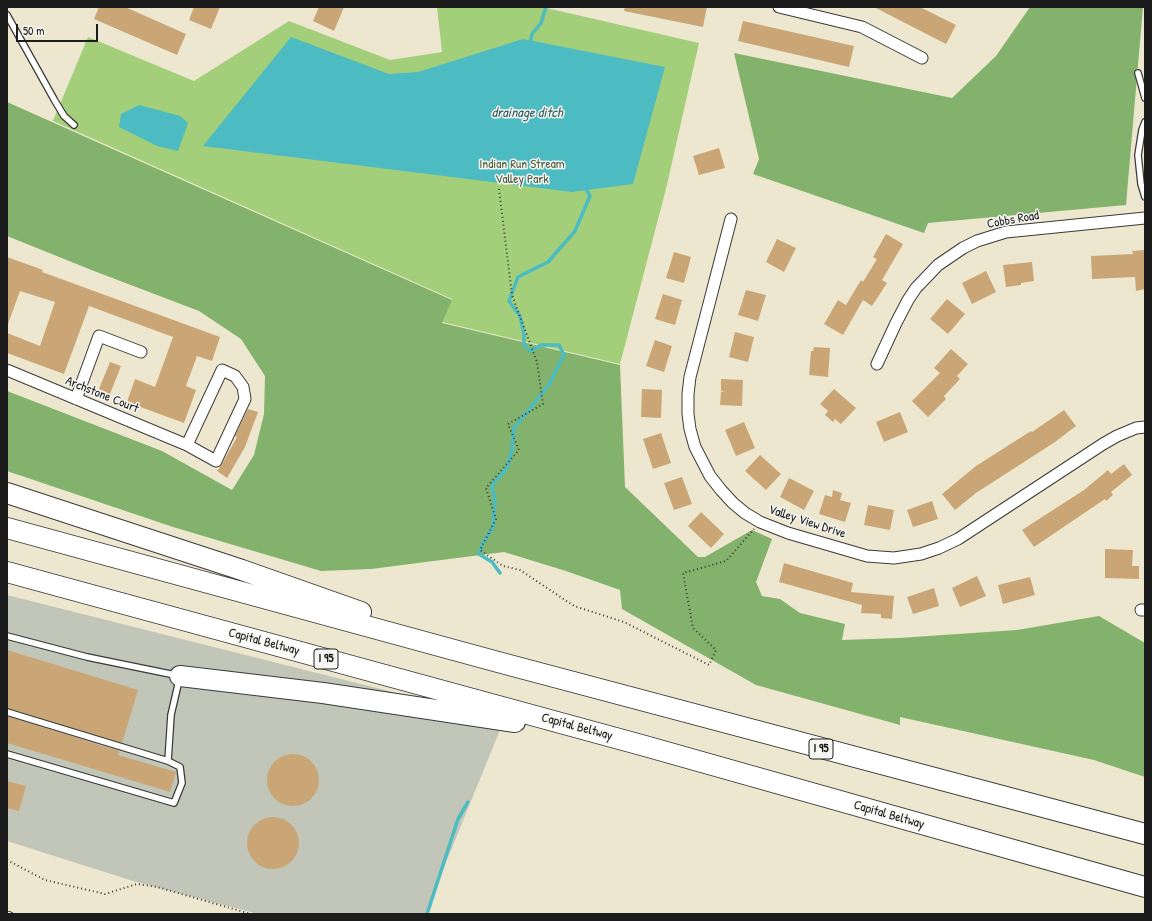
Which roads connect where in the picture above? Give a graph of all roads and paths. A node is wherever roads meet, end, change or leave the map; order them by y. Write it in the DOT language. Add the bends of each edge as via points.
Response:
graph roads {
  1 [pos="779,7"];
  2 [pos="7,15"];
  3 [pos="922,58"];
  4 [pos="1138,73"];
  5 [pos="1145,98"];
  6 [pos="1145,122"];
  7 [pos="74,125"];
  8 [pos="499,189"];
  9 [pos="1145,197"];
  10 [pos="731,218"];
  11 [pos="1145,218"];
  12 [pos="140,352"];
  13 [pos="877,364"];
  14 [pos="7,370"];
  15 [pos="76,399"];
  16 [pos="1145,427"];
  17 [pos="187,445"];
  18 [pos="7,493"];
  19 [pos="760,522"];
  20 [pos="7,528"];
  21 [pos="7,572"];
  22 [pos="7,636"];
  23 [pos="498,662"];
  24 [pos="180,676"];
  25 [pos="7,712"];
  26 [pos="645,746"];
  27 [pos="7,754"];
  28 [pos="168,762"];
  29 [pos="1145,834"];
  30 [pos="7,860"];
  31 [pos="1145,887"];
  32 [pos="251,914"];
  1 -- 3 [label="street" via="862,27"];
  2 -- 7 [label="lane" via="64,116"];
  4 -- 5 [label="lane"];
  6 -- 9 [label="lane" via="1138,155"];
  8 -- 19 [label="path" via="512,295 537,362 543,404 508,424 519,450 486,488 496,519 480,550 503,566 520,570 574,606 624,622 709,665 716,650 693,628 683,573 726,561"];
  10 -- 19 [label="street, Valley View Drive" via="690,377 688,414 695,446 710,476 733,503"];
  11 -- 13 [label="street, Cobbs Road" via="1006,232 963,248 938,265 916,288"];
  12 -- 15 [label="street" via="99,336"];
  14 -- 15 [label="street, Archstone Court"];
  15 -- 17 [label="street, Archstone Court"];
  16 -- 19 [label="street, Valley View Drive" via="1117,436 958,539 921,554 894,558 867,556 788,533"];
  17 -- 17 [label="street, Archstone Court" via="222,370 235,376 243,387 245,399 216,461"];
  18 -- 23 [label="highway" via="242,570"];
  20 -- 23 [label="highway, I 95"];
  21 -- 26 [label="highway, Capital Beltway / I 95"];
  22 -- 24 [label="lane" via="87,657"];
  23 -- 29 [label="highway, I 95"];
  24 -- 26 [label="highway" via="436,709"];
  24 -- 28 [label="lane" via="171,715"];
  25 -- 28 [label="lane"];
  26 -- 31 [label="highway, Capital Beltway / I 95"];
  27 -- 28 [label="lane" via="174,803 182,783 180,767"];
  30 -- 32 [label="path" via="45,880 105,894 137,884 157,887"];
}
